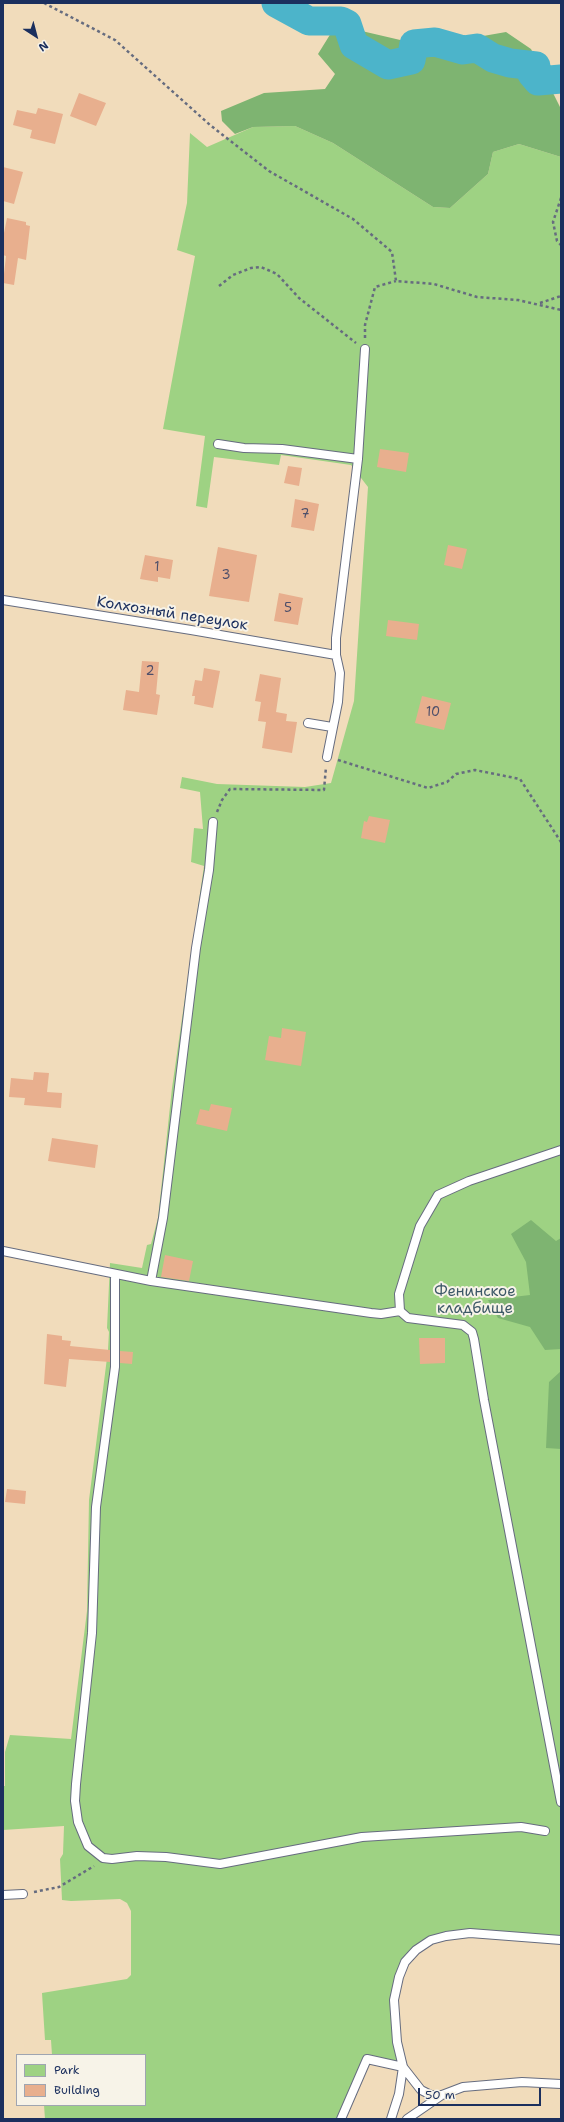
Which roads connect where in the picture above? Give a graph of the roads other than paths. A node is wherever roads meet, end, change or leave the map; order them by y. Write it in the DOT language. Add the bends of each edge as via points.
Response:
graph roads {
  1 [pos="365,349"];
  2 [pos="218,444"];
  3 [pos="358,459"];
  4 [pos="3,600"];
  5 [pos="336,655"];
  6 [pos="308,723"];
  7 [pos="332,727"];
  8 [pos="327,757"];
  9 [pos="213,822"];
  10 [pos="561,1150"];
  11 [pos="3,1251"];
  12 [pos="116,1274"];
  13 [pos="152,1281"];
  14 [pos="400,1311"];
  15 [pos="561,1802"];
  16 [pos="545,1831"];
  17 [pos="23,1894"];
  18 [pos="3,1895"];
  19 [pos="561,1940"];
  20 [pos="403,2067"];
  21 [pos="561,2084"];
  22 [pos="442,2095"];
  23 [pos="341,2119"];
  24 [pos="391,2119"];
  25 [pos="407,2119"];
  1 -- 3 [label="lane"];
  2 -- 3 [label="lane"];
  3 -- 5 [label="lane"];
  4 -- 5 [label="lane, Колхозный переулок"];
  5 -- 7 [label="lane" via="340,673 338,702"];
  6 -- 7 [label="lane"];
  7 -- 8 [label="lane"];
  9 -- 13 [label="lane" via="209,870 196,948 163,1218"];
  10 -- 14 [label="lane" via="469,1181 438,1195 420,1226 399,1294"];
  11 -- 12 [label="lane"];
  12 -- 13 [label="lane"];
  12 -- 16 [label="lane" via="115,1367 96,1506 92,1633 75,1801 78,1822 88,1846 103,1858 166,1857 220,1864 362,1837 521,1827"];
  13 -- 14 [label="lane" via="372,1313"];
  14 -- 15 [label="lane" via="408,1318 463,1325 472,1332"];
  17 -- 18 [label="lane"];
  19 -- 20 [label="lane" via="470,1933 432,1940 416,1950 405,1962 398,1977 394,2000 397,2042"];
  20 -- 22 [label="lane" via="421,2090 431,2095"];
  20 -- 23 [label="lane" via="366,2059"];
  20 -- 24 [label="lane" via="399,2094"];
  21 -- 22 [label="lane" via="522,2082 463,2087"];
  22 -- 25 [label="lane"];
}
